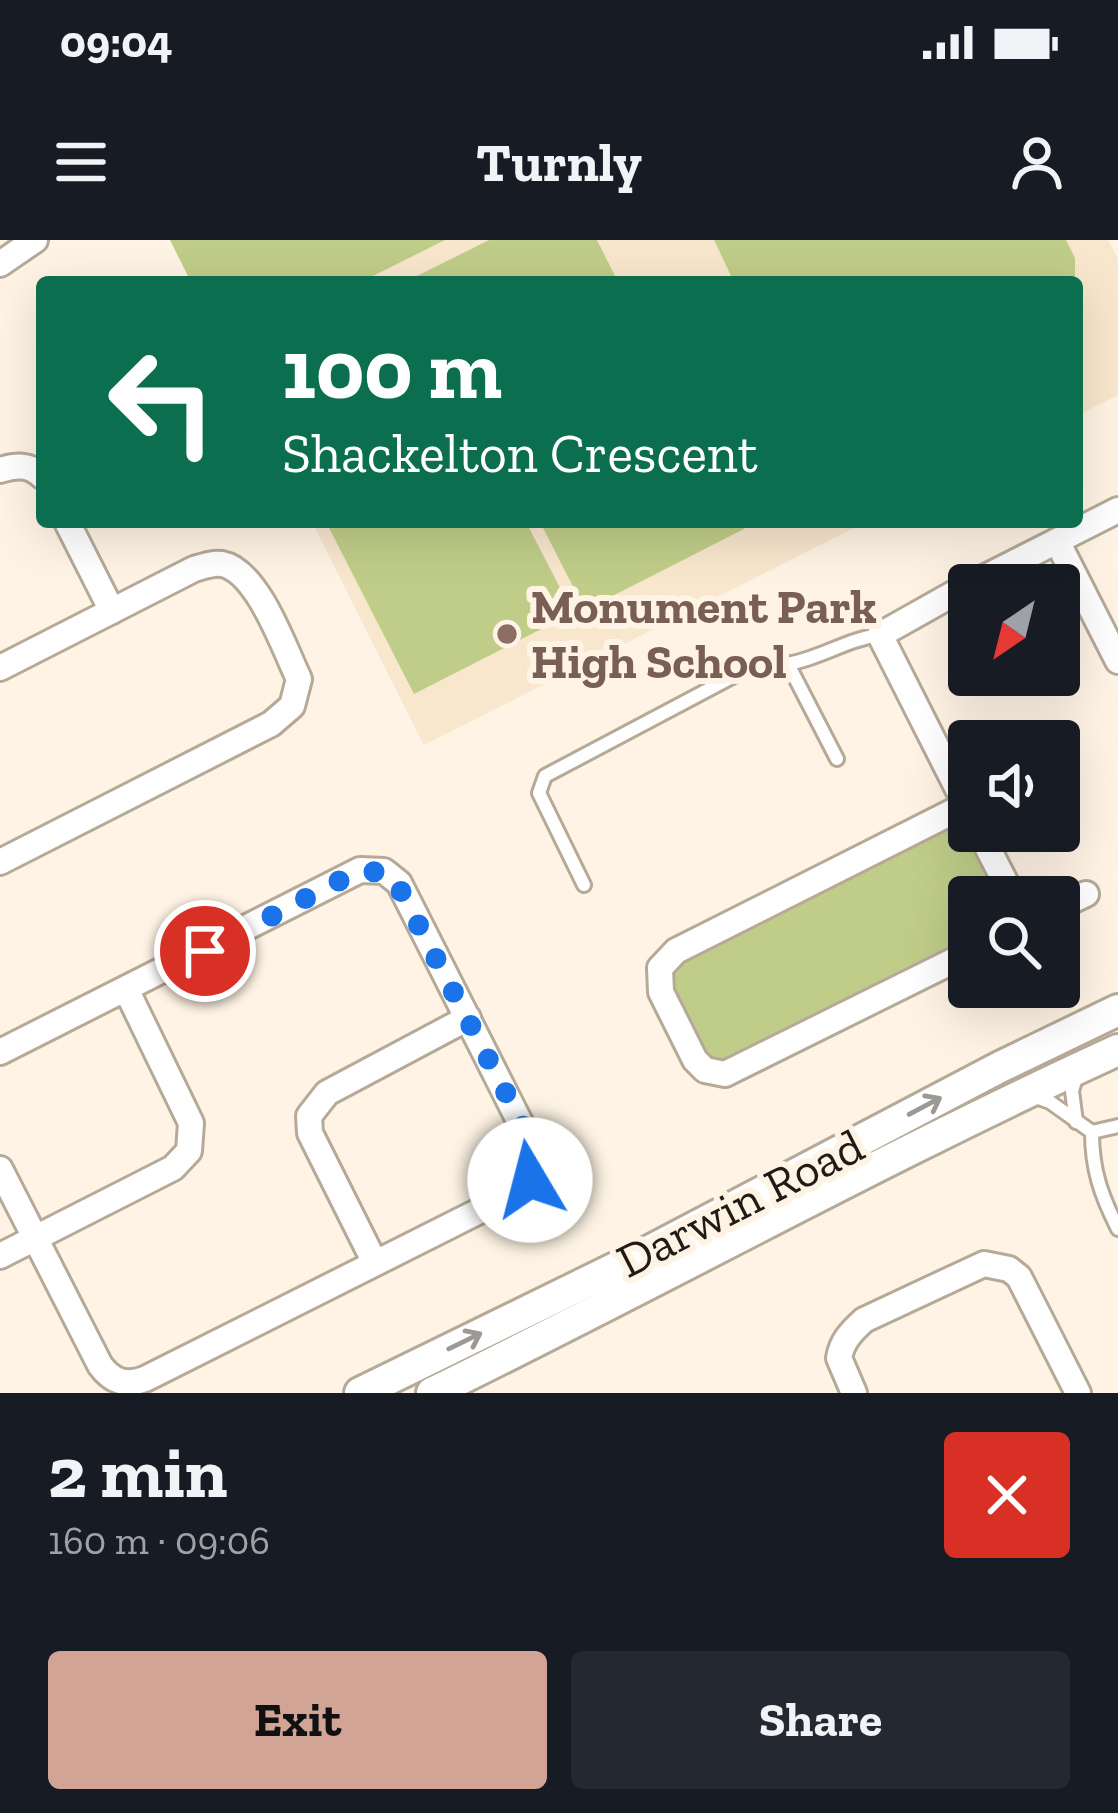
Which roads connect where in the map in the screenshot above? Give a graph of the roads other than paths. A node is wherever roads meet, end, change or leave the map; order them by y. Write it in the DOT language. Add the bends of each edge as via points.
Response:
graph roads {
  1 [pos="35,240"];
  2 [pos="0,264"];
  3 [pos="0,470"];
  4 [pos="36,472"];
  5 [pos="1118,510"];
  6 [pos="70,528"];
  7 [pos="1083,528"];
  8 [pos="1083,528"];
  9 [pos="1057,541"];
  10 [pos="1011,564"];
  11 [pos="948,597"];
  12 [pos="112,610"];
  13 [pos="880,634"];
  14 [pos="1118,662"];
  15 [pos="788,664"];
  16 [pos="0,668"];
  17 [pos="837,759"];
  18 [pos="948,768"];
  19 [pos="948,818"];
  20 [pos="0,862"];
  21 [pos="584,885"];
  22 [pos="1086,894"];
  23 [pos="1080,897"];
  24 [pos="948,963"];
  25 [pos="127,991"];
  26 [pos="1118,1010"];
  27 [pos="468,1018"];
  28 [pos="1118,1050"];
  29 [pos="0,1052"];
  30 [pos="1082,1066"];
  31 [pos="1017,1097"];
  32 [pos="1076,1123"];
  33 [pos="1118,1126"];
  34 [pos="1093,1132"];
  35 [pos="0,1169"];
  36 [pos="1118,1229"];
  37 [pos="35,1238"];
  38 [pos="0,1256"];
  39 [pos="375,1263"];
  40 [pos="360,1393"];
  41 [pos="432,1393"];
  42 [pos="854,1393"];
  43 [pos="1078,1393"];
  1 -- 2 [label="street"];
  3 -- 4 [label="street"];
  5 -- 7 [label="street"];
  6 -- 12 [label="street"];
  8 -- 9 [label="street"];
  9 -- 10 [label="street"];
  9 -- 14 [label="street"];
  11 -- 13 [label="street"];
  12 -- 16 [label="street"];
  12 -- 20 [label="street" via="214,563 240,572 299,679 292,706"];
  13 -- 15 [label="lane"];
  13 -- 18 [label="street"];
  15 -- 17 [label="lane"];
  15 -- 21 [label="lane" via="751,667 545,776 541,799"];
  19 -- 24 [label="street" via="669,955 658,985 695,1060 725,1074"];
  22 -- 23 [label="street"];
  25 -- 27 [label="street" via="373,869 399,883"];
  25 -- 29 [label="street"];
  25 -- 37 [label="street" via="191,1123 189,1151 173,1168"];
  40 -- 26 [label="street, Darwin Road, one-way"];
  27 -- 39 [label="street" via="327,1093 309,1116 310,1133"];
  27 -- 39 [label="street" via="534,1147 536,1169 521,1190"];
  28 -- 30 [label="street, Darwin Road"];
  30 -- 31 [label="street, Darwin Road"];
  30 -- 32 [label="lane" via="1072,1091"];
  31 -- 32 [label="lane" via="1038,1096"];
  31 -- 41 [label="street, Darwin Road"];
  32 -- 34 [label="lane"];
  33 -- 34 [label="lane"];
  34 -- 36 [label="lane" via="1092,1168"];
  35 -- 37 [label="street"];
  37 -- 38 [label="street"];
  37 -- 39 [label="street" via="100,1365 128,1383"];
  42 -- 43 [label="street" via="839,1358 854,1329 984,1264 1019,1277"];
}
